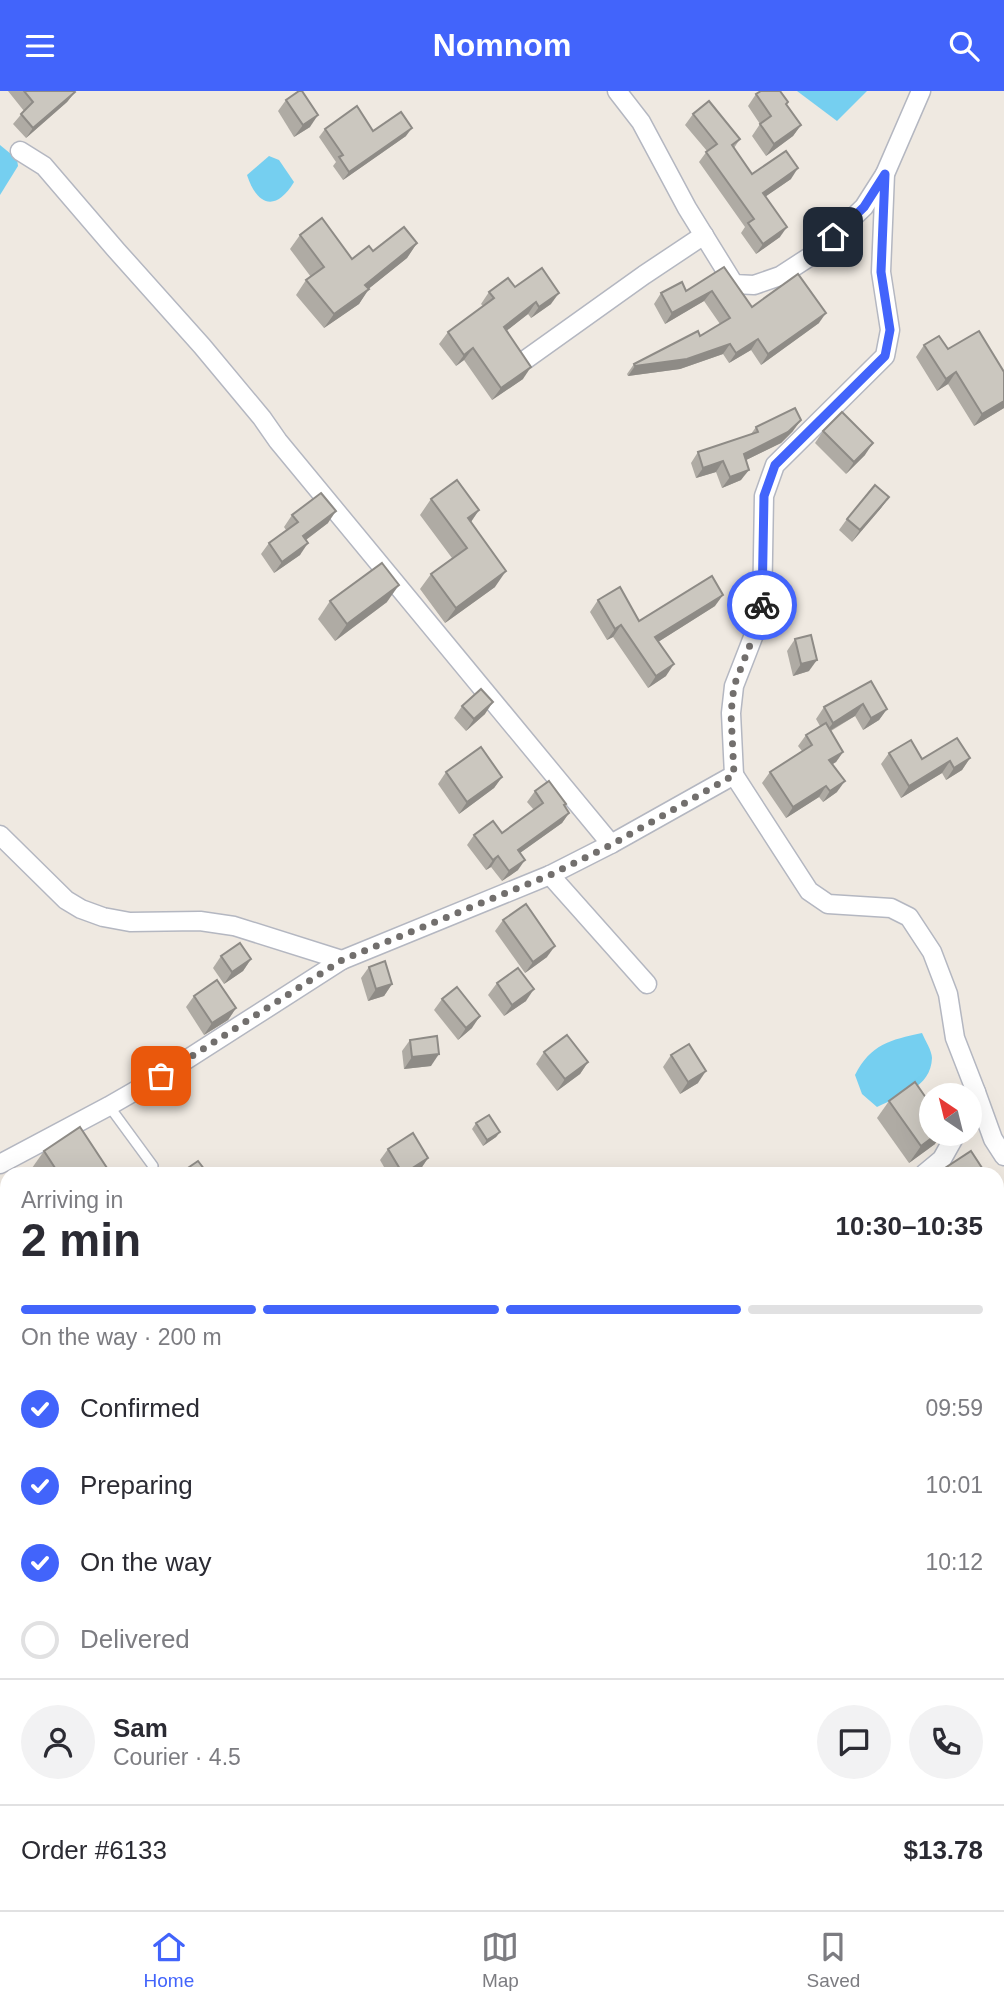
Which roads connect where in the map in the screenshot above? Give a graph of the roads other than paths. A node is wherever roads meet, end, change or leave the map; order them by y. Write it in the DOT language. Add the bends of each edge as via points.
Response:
graph roads {
  1 [pos="617,91"];
  2 [pos="920,91"];
  3 [pos="20,152"];
  4 [pos="885,174"];
  5 [pos="704,235"];
  6 [pos="525,360"];
  7 [pos="734,775"];
  8 [pos="0,835"];
  9 [pos="611,845"];
  10 [pos="550,875"];
  11 [pos="342,960"];
  12 [pos="647,984"];
  13 [pos="968,1083"];
  14 [pos="109,1107"];
  15 [pos="982,1118"];
  16 [pos="949,1146"];
  17 [pos="1004,1156"];
  18 [pos="0,1164"];
  19 [pos="153,1166"];
  20 [pos="933,1167"];
  1 -- 5 [label="street" via="641,122"];
  2 -- 4 [label="street"];
  3 -- 9 [label="street" via="44,166 202,346"];
  4 -- 5 [label="street" via="864,207 817,252 780,276 754,285 734,284"];
  4 -- 7 [label="street" via="881,272 890,330 885,356 775,465 764,496 762,614 734,686"];
  5 -- 6 [label="street"];
  7 -- 9 [label="street"];
  7 -- 13 [label="street" via="809,891 828,904 891,908 909,917 932,952 948,994"];
  8 -- 11 [label="street" via="80,909 131,922 200,921 234,926"];
  9 -- 10 [label="street"];
  10 -- 11 [label="street"];
  10 -- 12 [label="street"];
  11 -- 14 [label="street"];
  14 -- 18 [label="street"];
  14 -- 19 [label="lane"];
  15 -- 17 [label="street"];
  16 -- 20 [label="street"];
}
